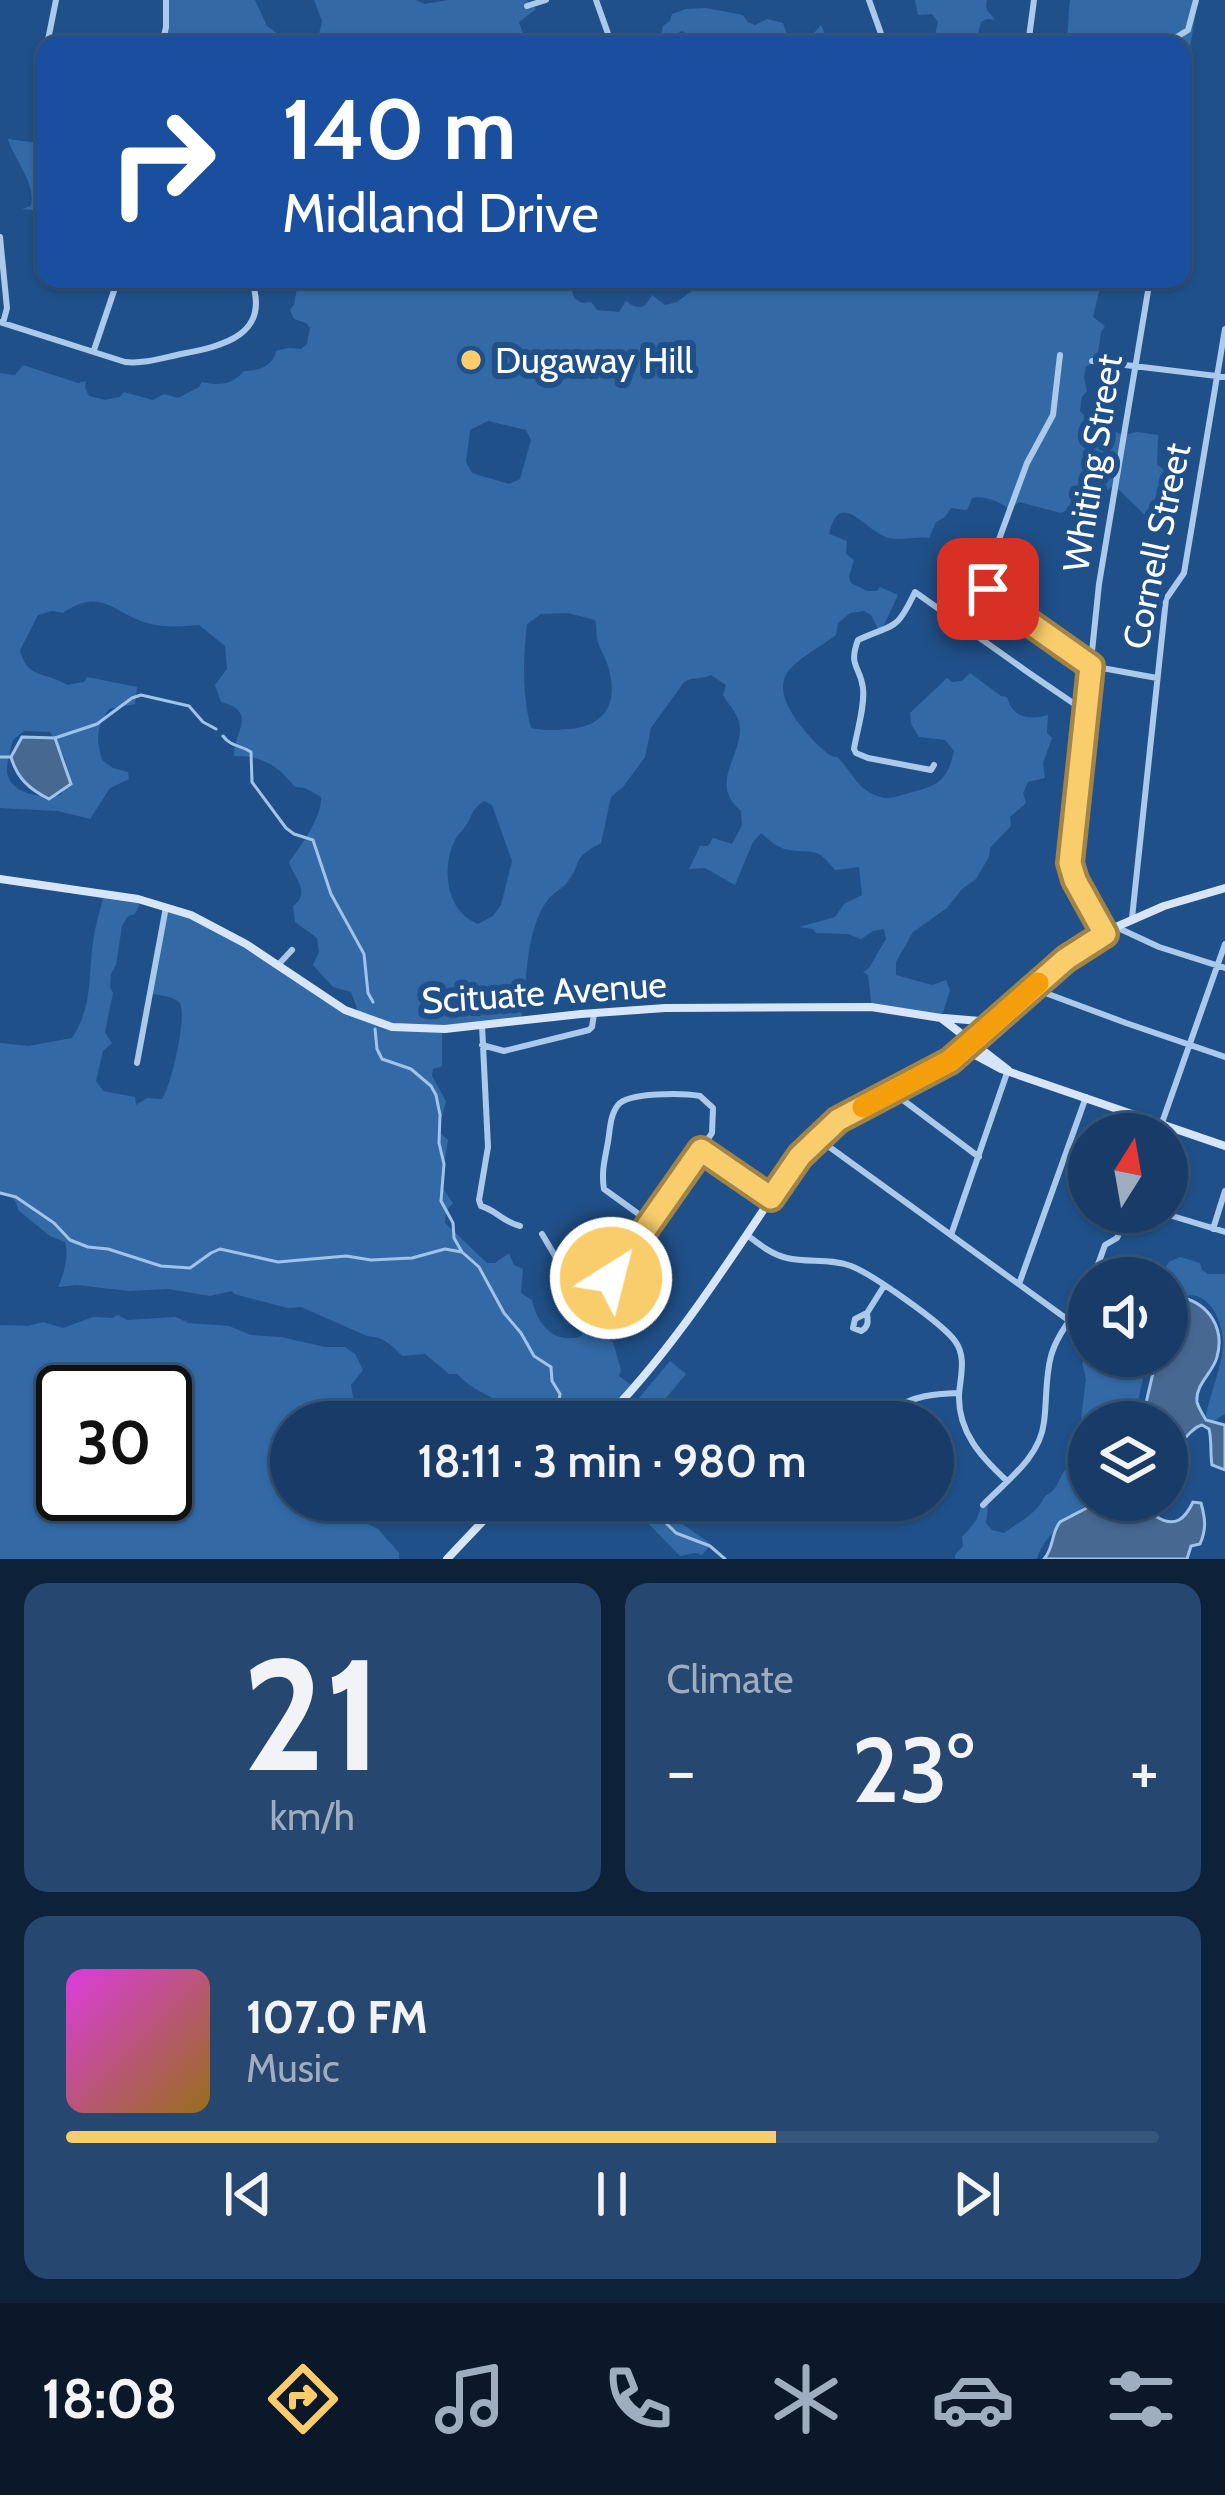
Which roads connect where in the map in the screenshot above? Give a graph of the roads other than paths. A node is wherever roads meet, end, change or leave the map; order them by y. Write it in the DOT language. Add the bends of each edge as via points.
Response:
graph roads {
  1 [pos="56,0"];
  2 [pos="166,0"];
  3 [pos="546,0"];
  4 [pos="596,0"];
  5 [pos="869,0"];
  6 [pos="1034,0"];
  7 [pos="1196,0"];
  8 [pos="527,6"];
  9 [pos="49,36"];
  10 [pos="164,36"];
  11 [pos="609,36"];
  12 [pos="882,36"];
  13 [pos="1029,36"];
  14 [pos="1178,36"];
  15 [pos="0,237"];
  16 [pos="115,288"];
  17 [pos="253,288"];
  18 [pos="1148,288"];
  19 [pos="2,322"];
  20 [pos="1225,329"];
  21 [pos="94,350"];
  22 [pos="1060,355"];
  23 [pos="1092,362"];
  24 [pos="1135,367"];
  25 [pos="1221,376"];
  26 [pos="1091,666"];
  27 [pos="1157,678"];
  28 [pos="1087,708"];
  29 [pos="934,765"];
  30 [pos="0,879"];
  31 [pos="1225,888"];
  32 [pos="166,907"];
  33 [pos="1132,918"];
  34 [pos="1116,927"];
  35 [pos="1105,934"];
  36 [pos="1225,944"];
  37 [pos="292,950"];
  38 [pos="278,965"];
  39 [pos="1221,967"];
  40 [pos="1032,988"];
  41 [pos="594,1013"];
  42 [pos="1002,1016"];
  43 [pos="941,1018"];
  44 [pos="482,1025"];
  45 [pos="972,1044"];
  46 [pos="482,1045"];
  47 [pos="1190,1045"];
  48 [pos="1225,1057"];
  49 [pos="137,1063"];
  50 [pos="1008,1070"];
  51 [pos="891,1091"];
  52 [pos="1086,1097"];
  53 [pos="1123,1113"];
  54 [pos="1166,1113"];
  55 [pos="1188,1136"];
  56 [pos="817,1138"];
  57 [pos="1225,1146"];
  58 [pos="701,1150"];
  59 [pos="980,1157"];
  60 [pos="1225,1191"];
  61 [pos="771,1198"];
  62 [pos="1188,1221"];
  63 [pos="652,1223"];
  64 [pos="520,1226"];
  65 [pos="1213,1229"];
  66 [pos="1225,1232"];
  67 [pos="1120,1233"];
  68 [pos="542,1234"];
  69 [pos="951,1234"];
  70 [pos="747,1235"];
  71 [pos="1101,1257"];
  72 [pos="1019,1284"];
  73 [pos="884,1286"];
  74 [pos="867,1313"];
  75 [pos="1068,1320"];
  76 [pos="1068,1327"];
  77 [pos="959,1393"];
  78 [pos="622,1401"];
  79 [pos="906,1401"];
  80 [pos="1007,1481"];
  81 [pos="983,1505"];
  82 [pos="483,1521"];
  83 [pos="447,1559"];
  1 -- 9 [label="street"];
  2 -- 10 [label="street"];
  3 -- 8 [label="street"];
  4 -- 11 [label="street"];
  5 -- 12 [label="street"];
  6 -- 13 [label="street"];
  7 -- 14 [label="street"];
  15 -- 19 [label="street"];
  16 -- 21 [label="street"];
  17 -- 21 [label="street" via="251,320 222,346 144,363"];
  18 -- 24 [label="street, Whiting Street"];
  19 -- 21 [label="street"];
  20 -- 25 [label="street, Cornell Street"];
  22 -- 26 [label="street" via="1053,415 986,582 996,599"];
  23 -- 24 [label="street"];
  24 -- 25 [label="street"];
  24 -- 26 [label="street, Whiting Street"];
  25 -- 27 [label="street, Cornell Street" via="1184,573 1166,599"];
  26 -- 27 [label="street"];
  26 -- 28 [label="street, Whiting Street"];
  27 -- 33 [label="street, Cornell Street"];
  28 -- 29 [label="street" via="915,592 893,628 858,640 853,655 863,685 854,749 868,758"];
  28 -- 35 [label="street, Whiting Street" via="1070,863"];
  30 -- 32 [label="main road, Scituate Avenue"];
  31 -- 33 [label="main road"];
  32 -- 38 [label="main road, Scituate Avenue"];
  32 -- 49 [label="street"];
  33 -- 34 [label="main road"];
  34 -- 35 [label="main road"];
  34 -- 39 [label="street"];
  35 -- 40 [label="main road"];
  36 -- 39 [label="street"];
  37 -- 38 [label="street"];
  38 -- 44 [label="main road, Scituate Avenue" via="372,1022 414,1030"];
  39 -- 47 [label="street"];
  40 -- 42 [label="main road"];
  40 -- 47 [label="street"];
  41 -- 43 [label="main road, Scituate Avenue" via="871,1007"];
  41 -- 44 [label="main road, Scituate Avenue"];
  41 -- 46 [label="street" via="589,1030 504,1051"];
  42 -- 43 [label="main road, Scituate Avenue"];
  42 -- 45 [label="main road"];
  43 -- 45 [label="main road"];
  44 -- 46 [label="street"];
  45 -- 50 [label="main road"];
  45 -- 51 [label="main road"];
  46 -- 64 [label="street" via="488,1147 479,1200"];
  47 -- 48 [label="street"];
  47 -- 54 [label="street"];
  50 -- 52 [label="main road"];
  50 -- 59 [label="street"];
  51 -- 56 [label="main road"];
  51 -- 59 [label="street"];
  52 -- 53 [label="main road"];
  52 -- 72 [label="street"];
  55 -- 57 [label="main road"];
  56 -- 61 [label="main road"];
  56 -- 69 [label="street"];
  58 -- 61 [label="street"];
  58 -- 63 [label="street"];
  58 -- 63 [label="street" via="715,1125 705,1098 620,1103 604,1189"];
  59 -- 69 [label="street"];
  60 -- 65 [label="street"];
  61 -- 70 [label="main road"];
  62 -- 65 [label="street"];
  63 -- 68 [label="street" via="611,1278 595,1286 570,1281"];
  65 -- 66 [label="street"];
  67 -- 71 [label="street"];
  69 -- 72 [label="street"];
  70 -- 73 [label="street" via="784,1258 851,1266"];
  70 -- 78 [label="main road"];
  72 -- 75 [label="street"];
  73 -- 74 [label="street"];
  73 -- 77 [label="street" via="957,1342"];
  76 -- 80 [label="street" via="1052,1351 1039,1442"];
  77 -- 79 [label="street"];
  77 -- 80 [label="street" via="967,1436"];
  80 -- 81 [label="street"];
  82 -- 83 [label="main road"];
}
